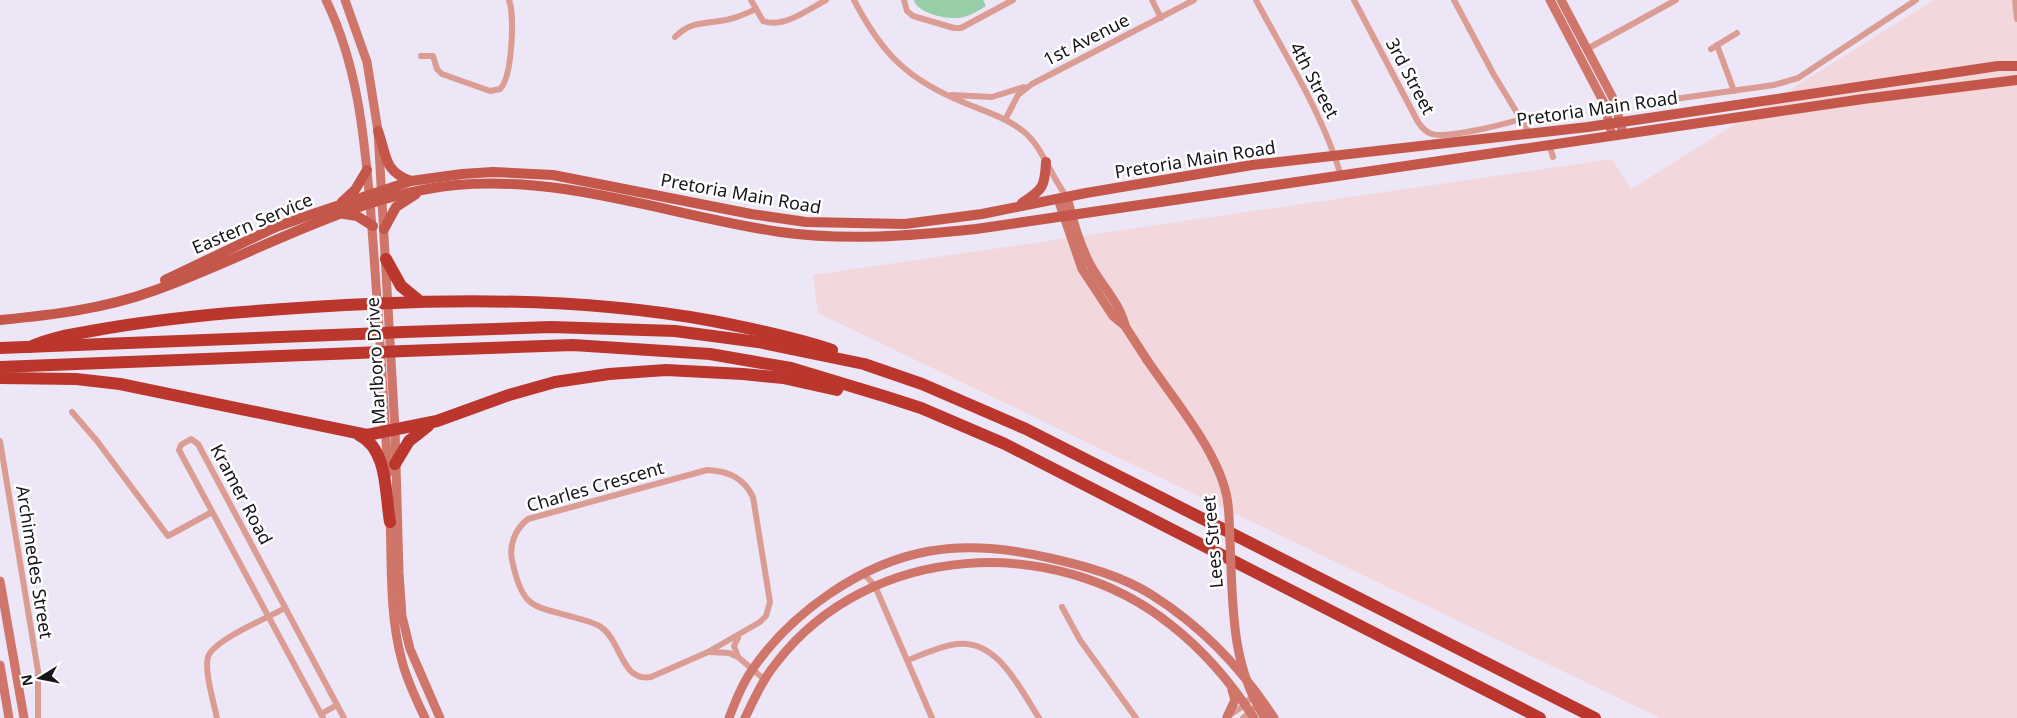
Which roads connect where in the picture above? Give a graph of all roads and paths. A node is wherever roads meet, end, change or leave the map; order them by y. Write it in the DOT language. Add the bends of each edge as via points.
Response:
graph roads {
  1 [pos="326,0"];
  2 [pos="345,0"];
  3 [pos="509,0"];
  4 [pos="751,0"];
  5 [pos="826,0"];
  6 [pos="854,0"];
  7 [pos="904,0"];
  8 [pos="1013,0"];
  9 [pos="1152,0"];
  10 [pos="1194,0"];
  11 [pos="1256,0"];
  12 [pos="1354,0"];
  13 [pos="1454,0"];
  14 [pos="1550,0"];
  15 [pos="1561,0"];
  16 [pos="1676,0"];
  17 [pos="1916,0"];
  18 [pos="2015,0"];
  19 [pos="756,9"];
  20 [pos="1161,18"];
  21 [pos="2017,19"];
  22 [pos="1737,33"];
  23 [pos="675,37"];
  24 [pos="1587,49"];
  25 [pos="421,56"];
  26 [pos="2017,66"];
  27 [pos="2017,80"];
  28 [pos="1032,84"];
  29 [pos="1734,91"];
  30 [pos="942,94"];
  31 [pos="1646,103"];
  32 [pos="1521,119"];
  33 [pos="1005,120"];
  34 [pos="1614,123"];
  35 [pos="378,131"];
  36 [pos="1530,134"];
  37 [pos="1623,134"];
  38 [pos="1612,136"];
  39 [pos="1549,144"];
  40 [pos="1335,157"];
  41 [pos="1553,157"];
  42 [pos="1046,162"];
  43 [pos="367,170"];
  44 [pos="1341,176"];
  45 [pos="411,181"];
  46 [pos="423,189"];
  47 [pos="382,196"];
  48 [pos="1062,198"];
  49 [pos="369,201"];
  50 [pos="1014,207"];
  51 [pos="339,210"];
  52 [pos="1067,215"];
  53 [pos="373,226"];
  54 [pos="384,229"];
  55 [pos="386,259"];
  56 [pos="418,300"];
  57 [pos="383,303"];
  58 [pos="0,320"];
  59 [pos="30,347"];
  60 [pos="0,348"];
  61 [pos="857,362"];
  62 [pos="0,367"];
  63 [pos="0,378"];
  64 [pos="876,394"];
  65 [pos="72,412"];
  66 [pos="437,421"];
  67 [pos="390,431"];
  68 [pos="355,433"];
  69 [pos="0,441"];
  70 [pos="395,464"];
  71 [pos="212,512"];
  72 [pos="390,522"];
  73 [pos="864,574"];
  74 [pos="0,582"];
  75 [pos="875,586"];
  76 [pos="1062,607"];
  77 [pos="285,608"];
  78 [pos="268,618"];
  79 [pos="741,635"];
  80 [pos="708,652"];
  81 [pos="738,658"];
  82 [pos="908,660"];
  83 [pos="0,665"];
  84 [pos="752,670"];
  85 [pos="765,680"];
  86 [pos="1231,687"];
  87 [pos="1255,692"];
  88 [pos="1262,701"];
  89 [pos="337,705"];
  90 [pos="1248,713"];
  91 [pos="322,716"];
  92 [pos="9,718"];
  93 [pos="24,718"];
  94 [pos="38,718"];
  95 [pos="217,718"];
  96 [pos="344,718"];
  97 [pos="425,718"];
  98 [pos="440,718"];
  99 [pos="729,718"];
  100 [pos="745,718"];
  101 [pos="932,718"];
  102 [pos="1039,718"];
  103 [pos="1136,718"];
  104 [pos="1226,718"];
  105 [pos="1265,718"];
  106 [pos="1274,718"];
  107 [pos="1540,718"];
  108 [pos="1594,718"];
  1 -- 43 [label="main road, Marlboro Drive" via="354,79 365,138"];
  2 -- 35 [label="main road, Marlboro Drive" via="367,62"];
  3 -- 25 [label="street" via="512,20 510,48 506,77 500,89 490,91 442,74 432,55"];
  4 -- 19 [label="street"];
  5 -- 19 [label="street" via="779,23 763,21"];
  6 -- 30 [label="street" via="883,48 909,73"];
  7 -- 8 [label="street" via="907,11 913,16 954,28 967,26"];
  9 -- 20 [label="street"];
  10 -- 20 [label="street, 1st Avenue"];
  11 -- 40 [label="street, 4th Street" via="1320,121"];
  12 -- 32 [label="street, 3rd Street" via="1426,132 1438,135"];
  13 -- 32 [label="street"];
  14 -- 34 [label="main road"];
  15 -- 24 [label="main road"];
  16 -- 24 [label="street"];
  17 -- 29 [label="street" via="1798,78"];
  18 -- 21 [label="street"];
  19 -- 23 [label="street" via="728,20 693,24"];
  20 -- 28 [label="street, 1st Avenue"];
  22 -- 29 [label="street" via="1714,47"];
  24 -- 34 [label="main road" via="1614,100"];
  26 -- 34 [label="main road, Pretoria Main Road" via="1998,66"];
  27 -- 37 [label="main road, Pretoria Main Road"];
  28 -- 30 [label="street" via="992,97"];
  28 -- 33 [label="street, 1st Avenue" via="1018,95"];
  29 -- 31 [label="street"];
  30 -- 33 [label="street"];
  32 -- 36 [label="street"];
  33 -- 42 [label="street" via="1028,135"];
  34 -- 36 [label="main road, Pretoria Main Road"];
  34 -- 37 [label="main road"];
  34 -- 38 [label="main road"];
  35 -- 45 [label="main road" via="390,169"];
  35 -- 47 [label="main road, Marlboro Drive"];
  36 -- 40 [label="main road, Pretoria Main Road"];
  37 -- 38 [label="main road, Pretoria Main Road"];
  38 -- 39 [label="main road, Pretoria Main Road"];
  39 -- 41 [label="street"];
  39 -- 44 [label="main road, Pretoria Main Road"];
  40 -- 44 [label="street, 4th Street"];
  40 -- 48 [label="main road, Pretoria Main Road" via="1252,165"];
  42 -- 48 [label="street"];
  42 -- 50 [label="main road" via="1043,187 1033,197"];
  43 -- 49 [label="main road, Marlboro Drive"];
  43 -- 51 [label="main road"];
  44 -- 52 [label="main road, Pretoria Main Road"];
  45 -- 47 [label="main road, Pretoria Main Road"];
  45 -- 50 [label="main road, Pretoria Main Road" via="493,172 553,175 771,218 849,225 914,224"];
  46 -- 47 [label="main road, Pretoria Main Road"];
  46 -- 52 [label="main road, Pretoria Main Road" via="498,184 557,187 755,227 846,237 910,236"];
  46 -- 54 [label="main road" via="396,206"];
  47 -- 49 [label="main road, Eastern Service"];
  47 -- 54 [label="main road, Marlboro Drive"];
  48 -- 50 [label="main road, Pretoria Main Road"];
  48 -- 52 [label="main road, Lees Street"];
  49 -- 51 [label="main road, Eastern Service"];
  49 -- 53 [label="main road, Marlboro Drive"];
  51 -- 53 [label="main road"];
  51 -- 58 [label="main road, Eastern Service" via="276,227 140,294 89,309"];
  52 -- 105 [label="main road, Lees Street, bridge" via="1082,268 1208,450 1222,479 1228,508 1238,654 1249,689"];
  53 -- 57 [label="main road, Marlboro Drive"];
  54 -- 55 [label="main road, Marlboro Drive"];
  55 -- 56 [label="highway" via="401,286"];
  55 -- 57 [label="main road, Marlboro Drive"];
  56 -- 57 [label="highway"];
  56 -- 61 [label="highway" via="568,303 668,313 789,337 838,352"];
  57 -- 59 [label="highway" via="148,322 73,333"];
  57 -- 67 [label="main road, Marlboro Drive"];
  59 -- 60 [label="highway"];
  59 -- 61 [label="highway, bridge" via="551,327 675,331 758,342"];
  61 -- 108 [label="highway" via="922,384 1026,429"];
  62 -- 64 [label="highway, bridge" via="573,345 710,354 791,368"];
  63 -- 68 [label="highway" via="76,378 120,384"];
  64 -- 66 [label="highway" via="861,395 782,378 743,374 666,370 626,372 548,384"];
  64 -- 107 [label="highway" via="921,408 1005,444"];
  65 -- 71 [label="street" via="168,536"];
  66 -- 67 [label="highway"];
  66 -- 70 [label="highway" via="409,441"];
  67 -- 68 [label="highway" via="367,435"];
  67 -- 70 [label="main road, Marlboro Drive"];
  67 -- 72 [label="main road, Marlboro Drive"];
  68 -- 72 [label="highway" via="373,444 381,458"];
  69 -- 94 [label="street, Archimedes Street" via="38,671"];
  70 -- 98 [label="main road, Marlboro Drive" via="402,616 410,648"];
  71 -- 77 [label="street, Kramer Road" via="179,450 191,439 198,444"];
  71 -- 78 [label="street, Kramer Road"];
  72 -- 97 [label="main road, Marlboro Drive" via="398,644 407,678"];
  73 -- 75 [label="street"];
  73 -- 84 [label="main road" via="815,604"];
  73 -- 87 [label="main road" via="929,551 979,547 1031,554 1096,570 1125,581 1170,607 1218,648"];
  74 -- 93 [label="main road"];
  75 -- 82 [label="street"];
  75 -- 85 [label="main road" via="817,621 782,656"];
  75 -- 86 [label="main road" via="907,573 959,563 1003,562 1054,569 1109,588 1170,624 1206,656"];
  76 -- 103 [label="street" via="1080,640"];
  77 -- 78 [label="street"];
  77 -- 89 [label="street, Kramer Road"];
  78 -- 91 [label="street, Kramer Road"];
  78 -- 95 [label="street" via="212,650 208,664"];
  79 -- 80 [label="street, Charles Crescent"];
  79 -- 80 [label="street, Charles Crescent" via="766,616 770,602 755,503 749,489 732,474 707,470 532,517 520,525 511,553 526,599 542,610 601,627 615,643 635,677 651,677"];
  79 -- 81 [label="street" via="734,646"];
  80 -- 81 [label="street" via="729,653"];
  81 -- 84 [label="street"];
  82 -- 101 [label="street"];
  82 -- 102 [label="street" via="950,645 968,643 978,646 998,660"];
  83 -- 92 [label="main road"];
  84 -- 85 [label="street"];
  84 -- 99 [label="main road"];
  85 -- 100 [label="main road"];
  86 -- 90 [label="main road"];
  86 -- 104 [label="main road" via="1235,700"];
  87 -- 88 [label="main road"];
  87 -- 90 [label="street"];
  88 -- 90 [label="street"];
  88 -- 106 [label="main road"];
  89 -- 91 [label="street"];
  89 -- 96 [label="street, Kramer Road"];
  90 -- 104 [label="street"];
}
